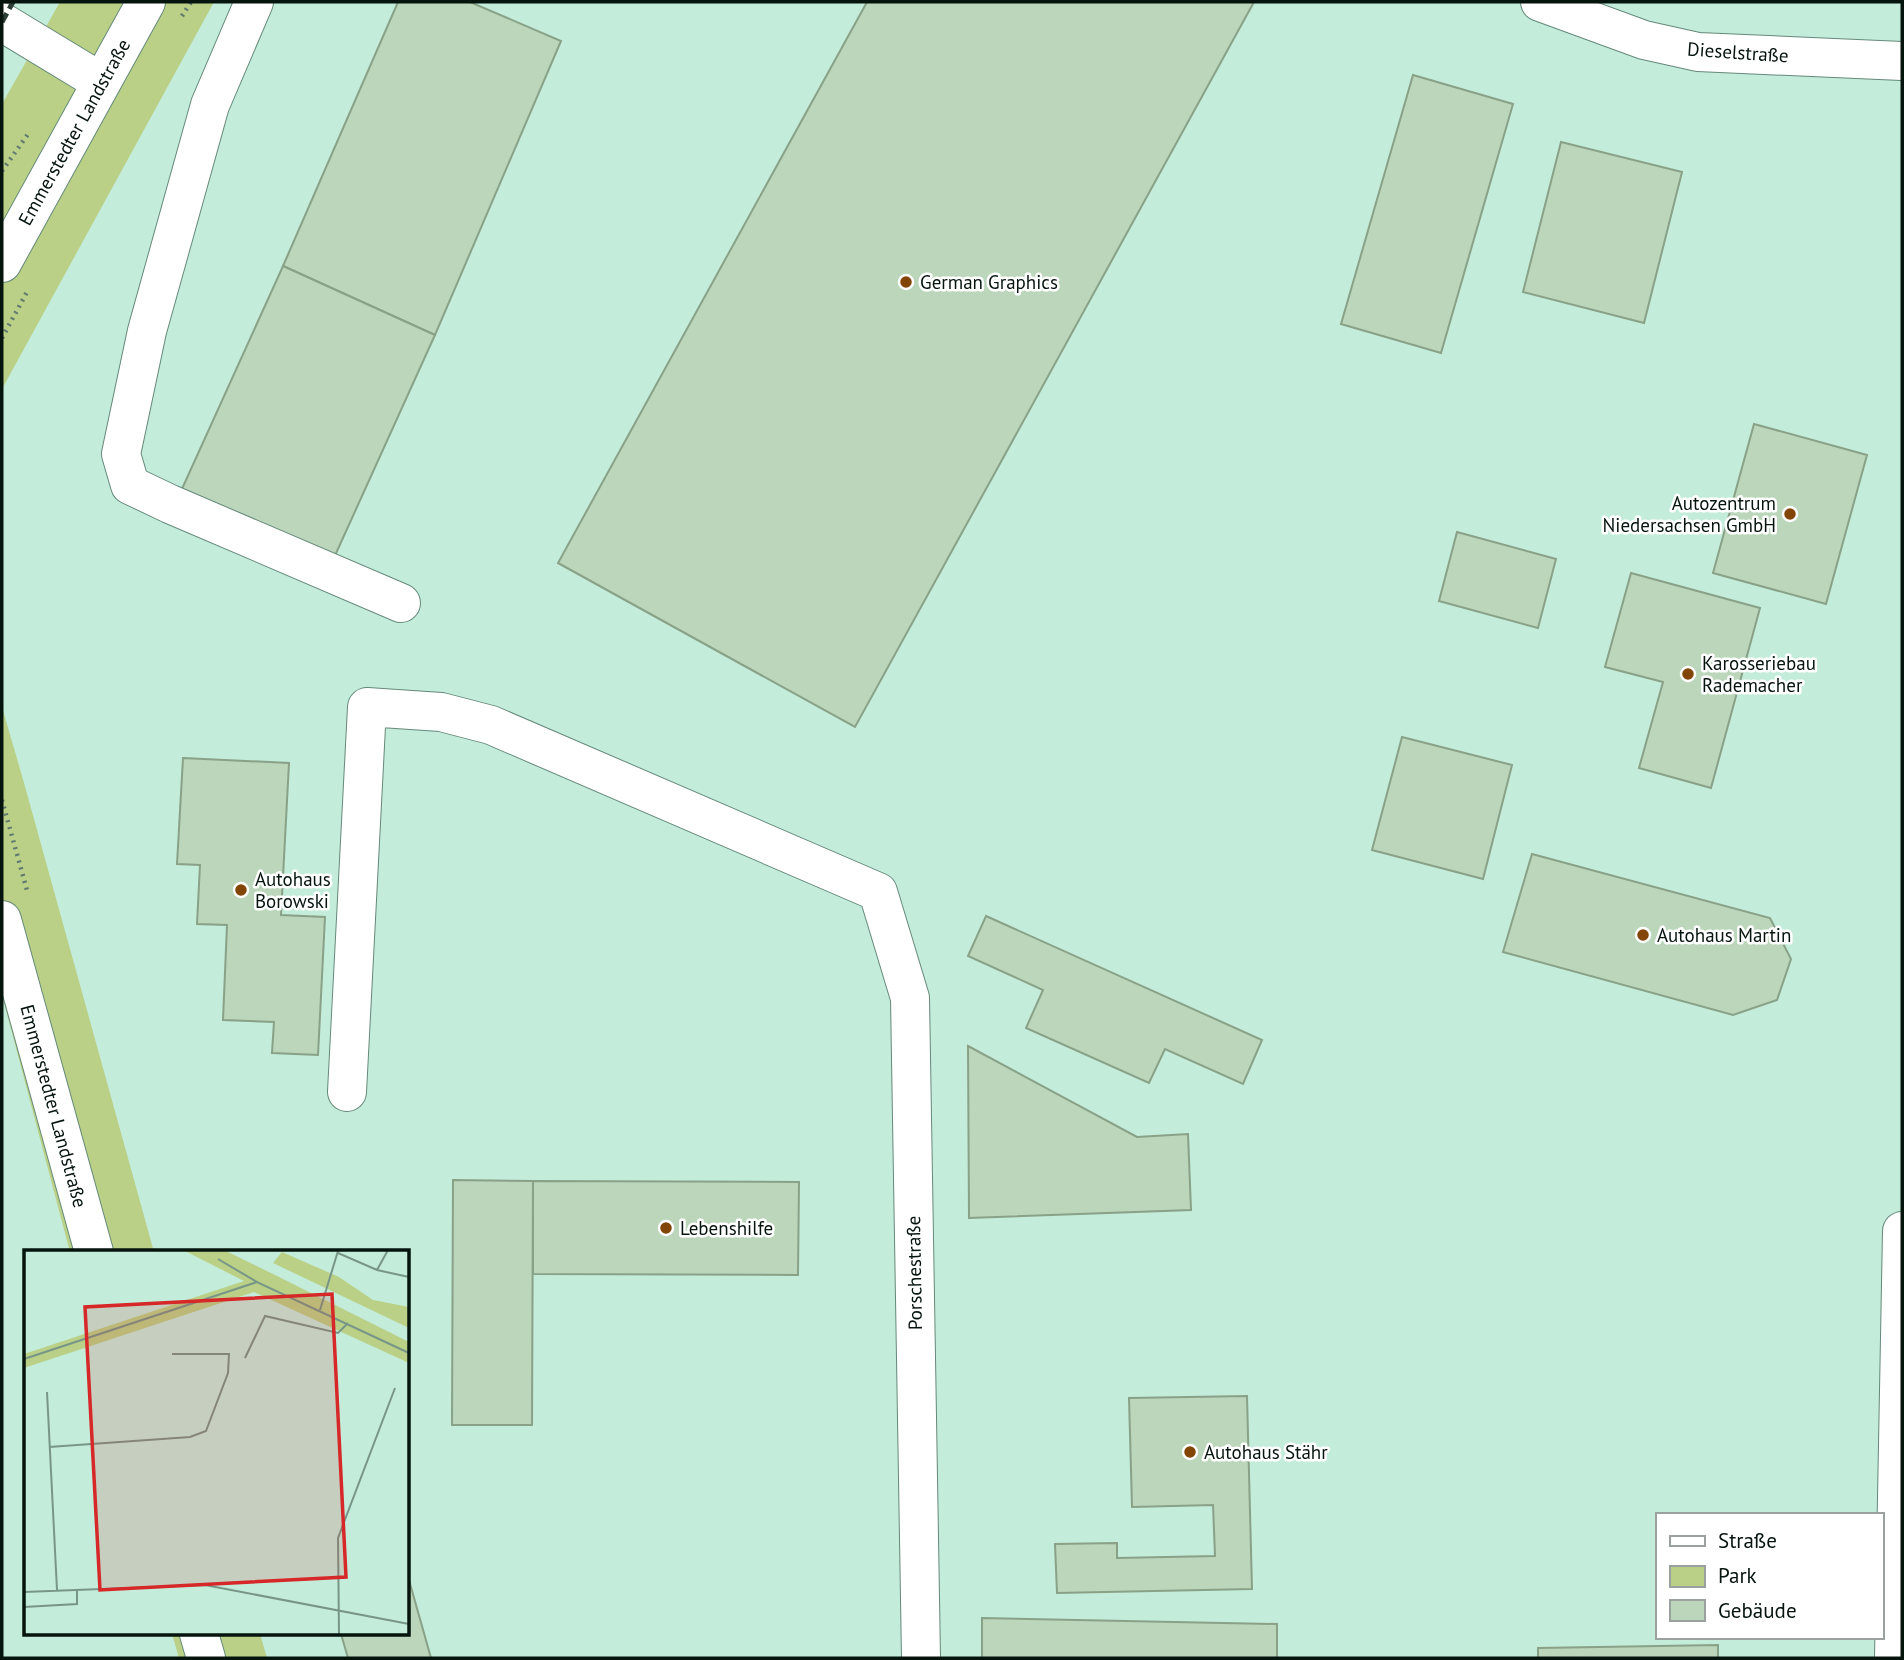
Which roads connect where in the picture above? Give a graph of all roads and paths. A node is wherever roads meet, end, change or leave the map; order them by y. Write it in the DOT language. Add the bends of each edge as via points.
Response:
graph roads {
  1 [pos="146,2"];
  2 [pos="254,2"];
  3 [pos="1540,2"];
  4 [pos="2,22"];
  5 [pos="1902,61"];
  6 [pos="101,82"];
  7 [pos="2,263"];
  8 [pos="401,603"];
  9 [pos="2,920"];
  10 [pos="347,1092"];
  11 [pos="1902,1231"];
  12 [pos="93,1250"];
  13 [pos="200,1636"];
  14 [pos="206,1658"];
  15 [pos="921,1658"];
  16 [pos="1894,1658"];
  1 -- 6 [label="street, Emmerstedter Landstraße"];
  2 -- 8 [label="street" via="211,104 147,331 121,454 131,485"];
  3 -- 5 [label="street, Dieselstraße" via="1644,40 1698,52"];
  4 -- 6 [label="street"];
  6 -- 7 [label="street, Emmerstedter Landstraße"];
  9 -- 12 [label="street, Emmerstedter Landstraße"];
  10 -- 15 [label="street, Porschestraße" via="367,708 441,712 491,725 878,892 910,998"];
  11 -- 16 [label="street"];
  13 -- 14 [label="street"];
}
